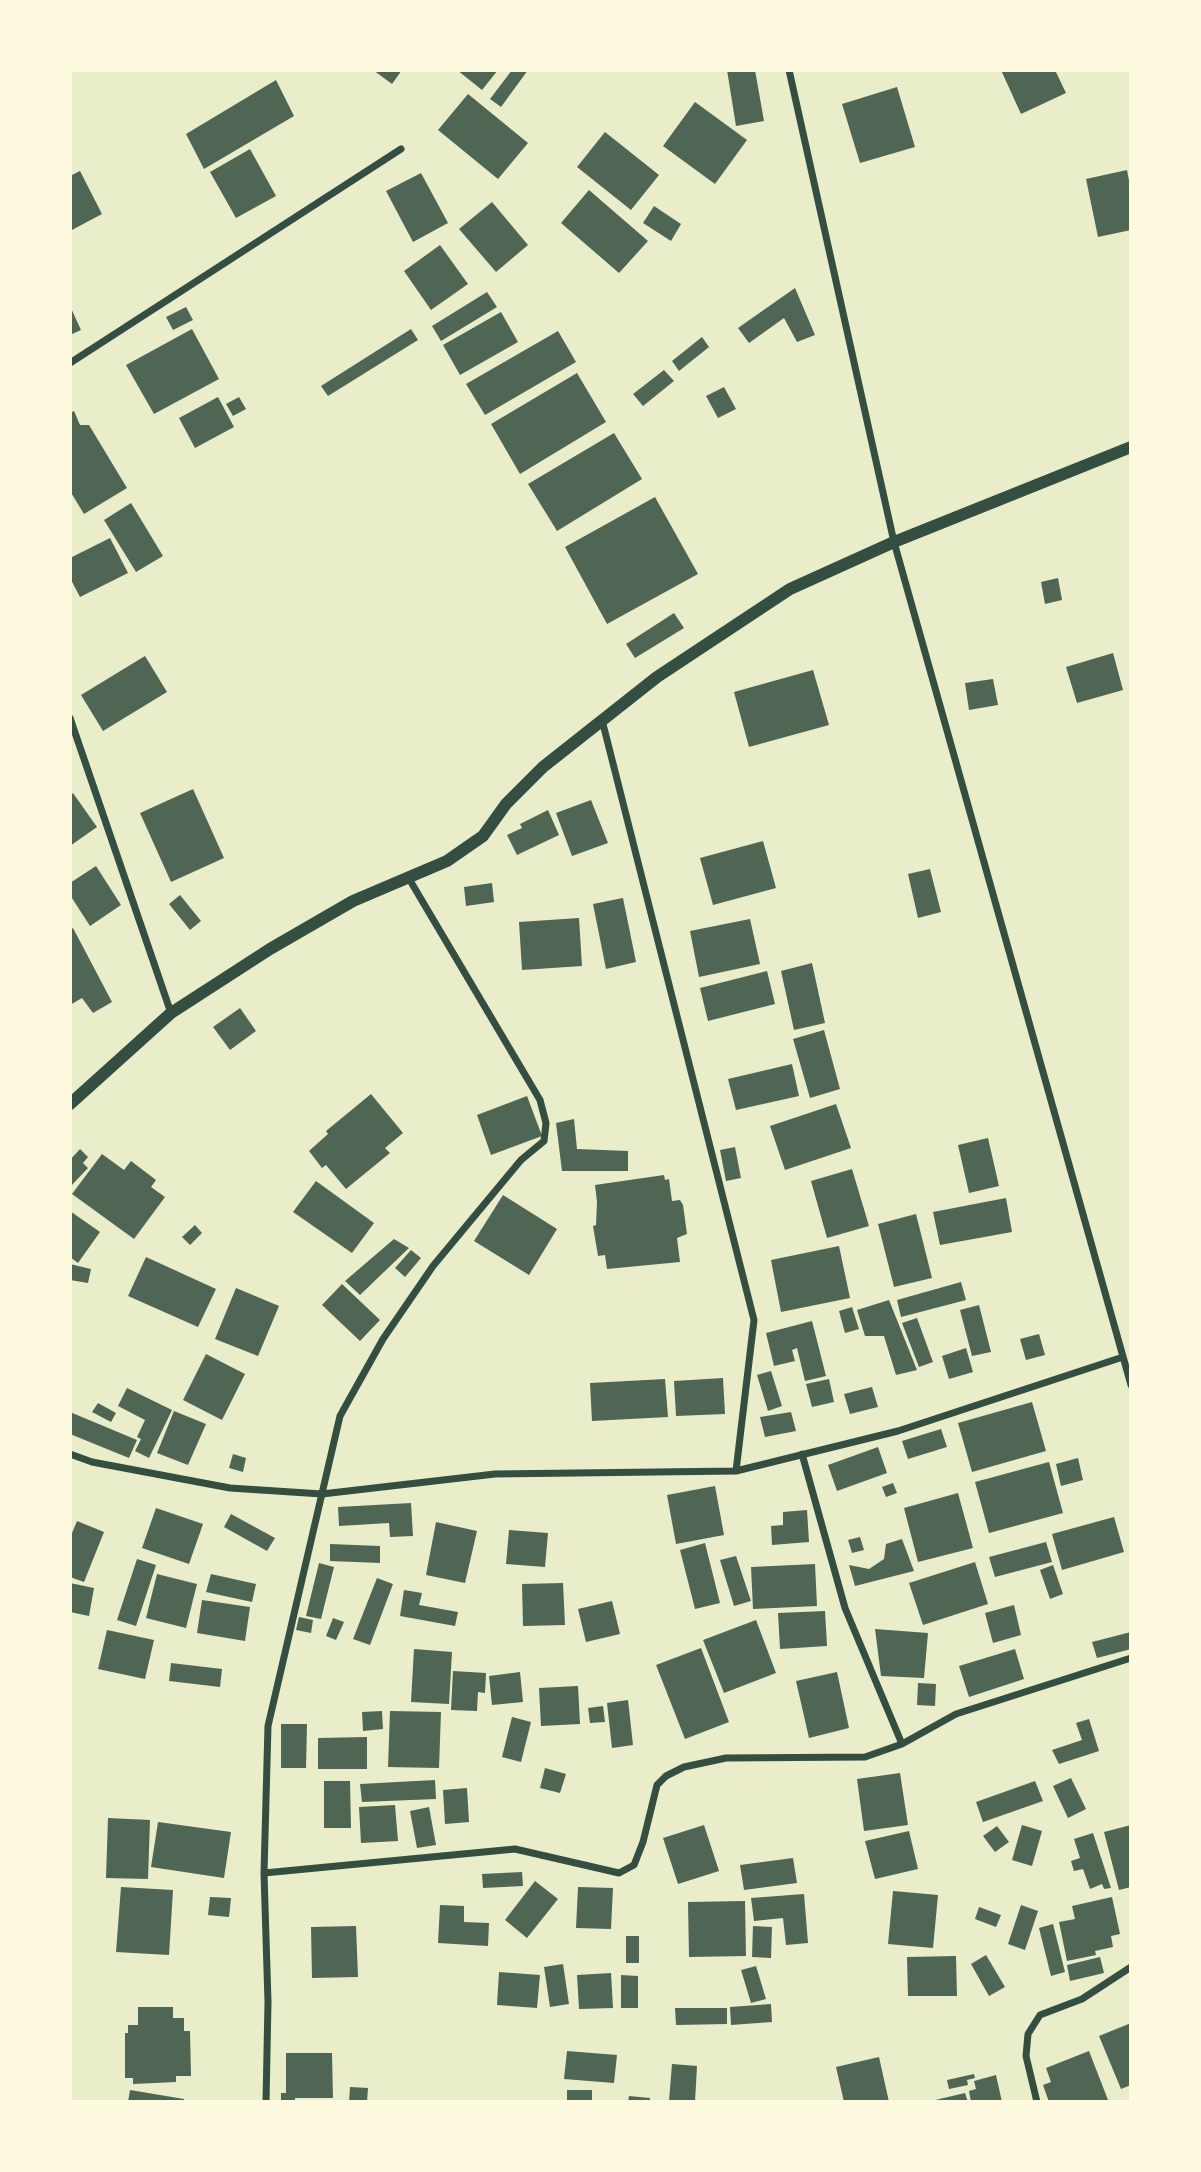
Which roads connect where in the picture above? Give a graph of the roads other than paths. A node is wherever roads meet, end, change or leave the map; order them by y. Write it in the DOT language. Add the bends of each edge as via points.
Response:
graph roads {
  1 [pos="789,70"];
  2 [pos="401,149"];
  3 [pos="70,363"];
  4 [pos="1131,447"];
  5 [pos="894,542"];
  6 [pos="70,719"];
  7 [pos="602,720"];
  8 [pos="408,877"];
  9 [pos="171,1013"];
  10 [pos="70,1104"];
  11 [pos="1123,1357"];
  12 [pos="1131,1385"];
  13 [pos="70,1454"];
  14 [pos="802,1454"];
  15 [pos="736,1471"];
  16 [pos="322,1494"];
  17 [pos="1131,1658"];
  18 [pos="902,1744"];
  19 [pos="264,1873"];
  20 [pos="1131,1967"];
  21 [pos="267,2102"];
  22 [pos="1037,2102"];
  1 -- 5 [label="street"];
  2 -- 3 [label="street"];
  4 -- 5 [label="street"];
  5 -- 7 [label="street" via="790,589 657,677"];
  5 -- 11 [label="street"];
  6 -- 9 [label="street"];
  7 -- 8 [label="street" via="543,766 483,836 447,861"];
  7 -- 15 [label="street" via="754,1320"];
  8 -- 9 [label="street" via="353,901"];
  8 -- 16 [label="street" via="540,1100 546,1123 544,1141 521,1160 433,1266 383,1339 340,1416"];
  9 -- 10 [label="street"];
  11 -- 12 [label="street"];
  11 -- 14 [label="street" via="898,1431"];
  13 -- 16 [label="street" via="230,1488"];
  14 -- 15 [label="street"];
  14 -- 18 [label="street" via="845,1608"];
  15 -- 16 [label="street" via="495,1474"];
  16 -- 19 [label="street" via="268,1726"];
  17 -- 18 [label="street" via="956,1714"];
  18 -- 19 [label="street" via="865,1757 726,1758 684,1767 657,1785 634,1865 619,1873 515,1849"];
  19 -- 21 [label="street"];
  20 -- 22 [label="street" via="1082,1999 1040,2015 1028,2034 1027,2056"];
}
